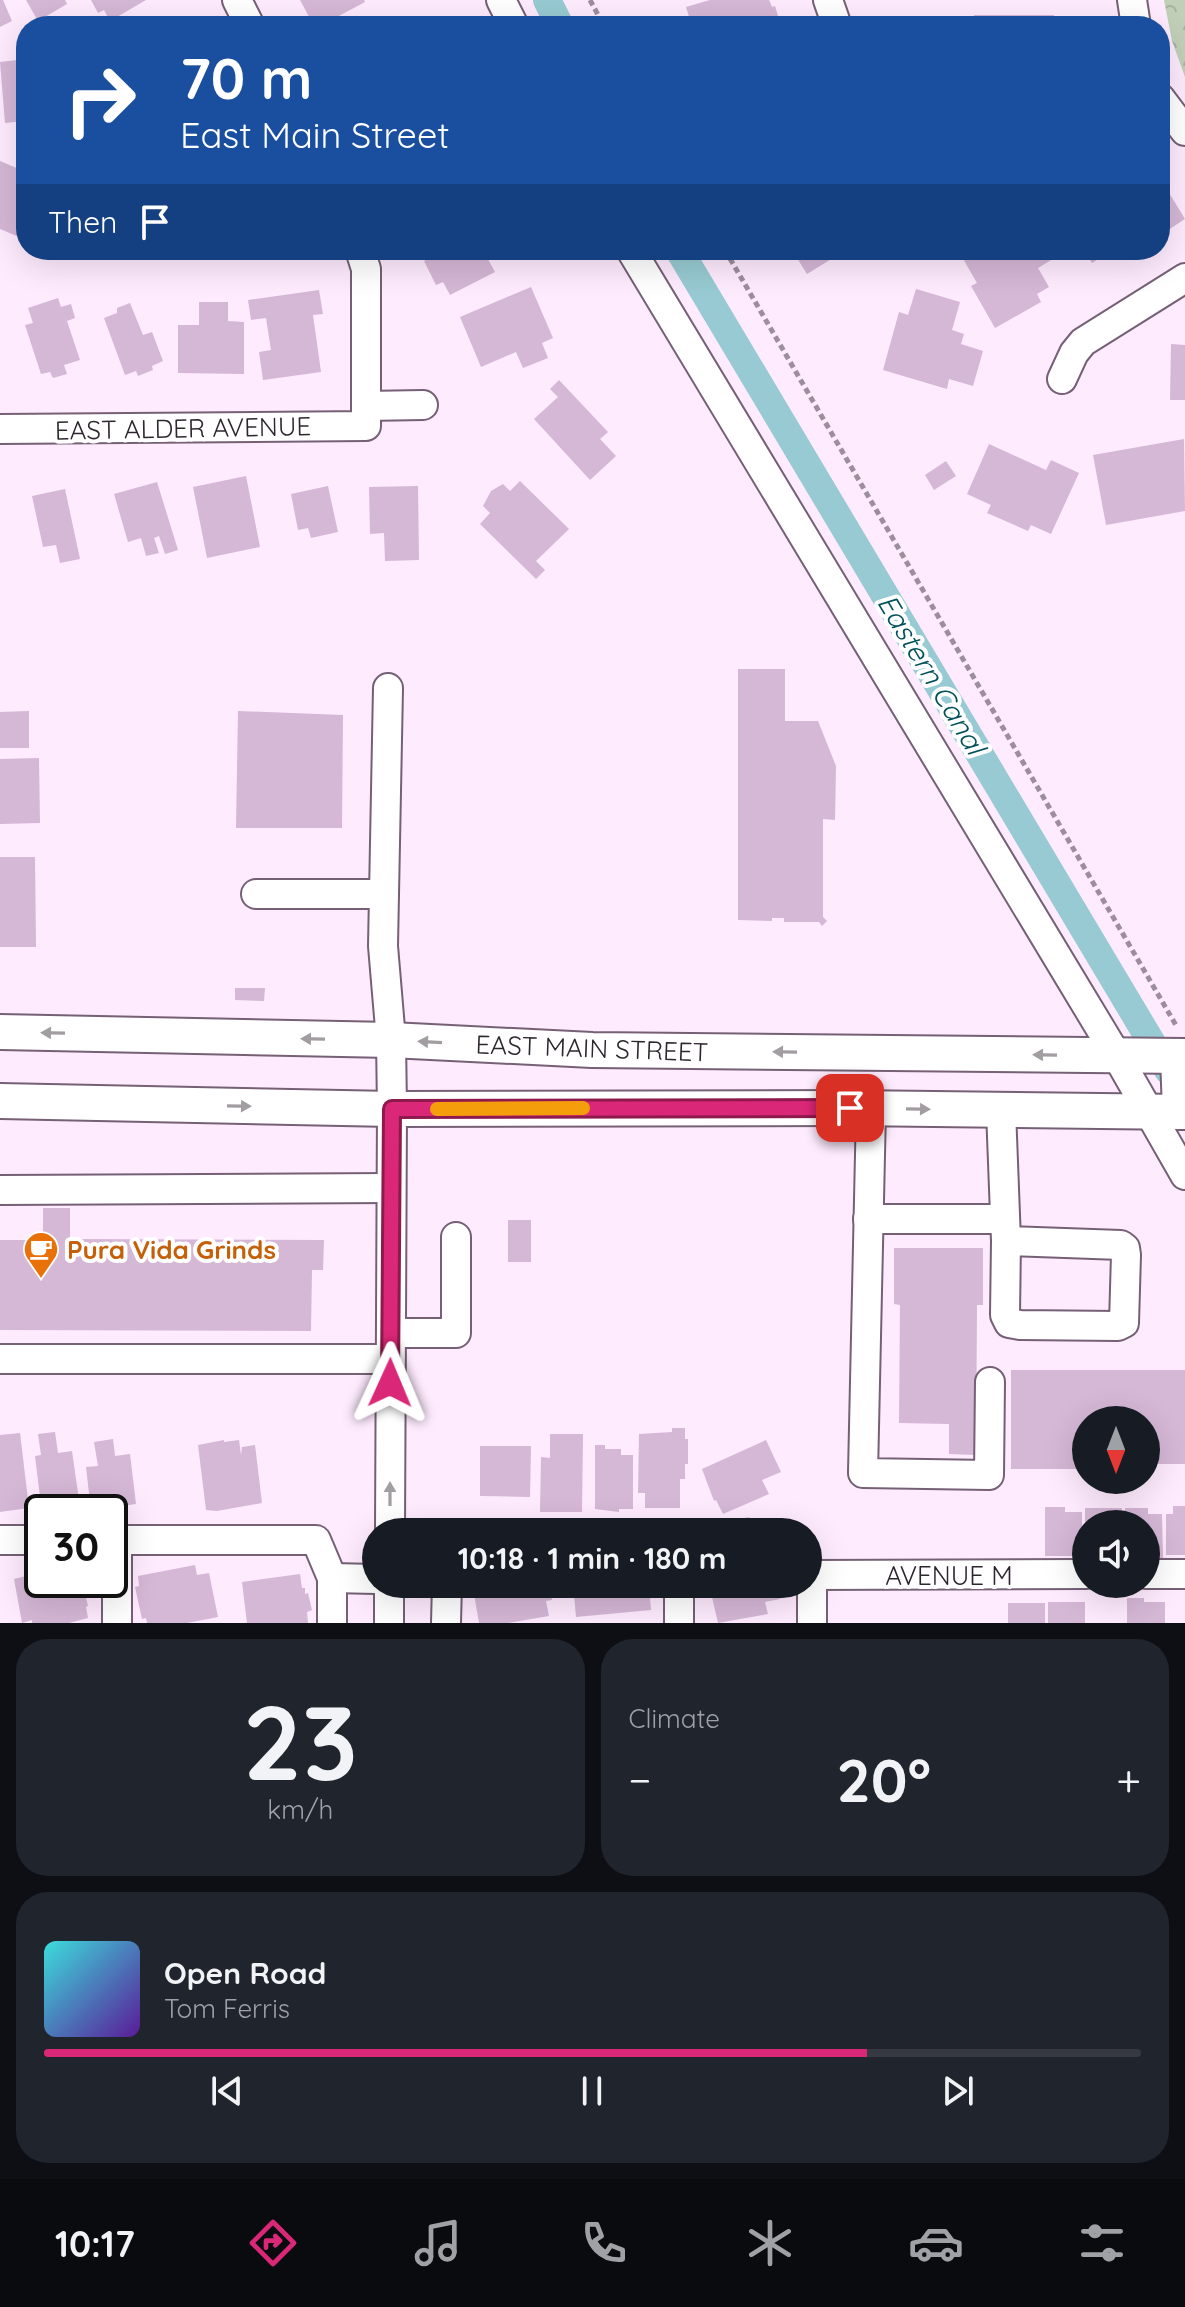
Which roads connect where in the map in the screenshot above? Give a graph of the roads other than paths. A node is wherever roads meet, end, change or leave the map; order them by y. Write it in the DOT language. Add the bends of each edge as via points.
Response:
graph roads {
  1 [pos="1170,111"];
  2 [pos="1185,131"];
  3 [pos="363,260"];
  4 [pos="637,260"];
  5 [pos="1185,278"];
  6 [pos="1062,379"];
  7 [pos="423,405"];
  8 [pos="366,416"];
  9 [pos="0,429"];
  10 [pos="388,688"];
  11 [pos="256,894"];
  12 [pos="384,894"];
  13 [pos="0,1032"];
  14 [pos="391,1040"];
  15 [pos="1181,1048"];
  16 [pos="1120,1056"];
  17 [pos="0,1101"];
  18 [pos="392,1109"];
  19 [pos="871,1109"];
  20 [pos="1001,1110"];
  21 [pos="1166,1112"];
  22 [pos="1185,1175"];
  23 [pos="391,1188"];
  24 [pos="0,1190"];
  25 [pos="868,1219"];
  26 [pos="1006,1230"];
  27 [pos="456,1237"];
  28 [pos="390,1346"];
  29 [pos="0,1359"];
  30 [pos="990,1382"];
  31 [pos="390,1518"];
  32 [pos="0,1540"];
  33 [pos="24,1540"];
  34 [pos="128,1540"];
  35 [pos="1072,1574"];
  36 [pos="1160,1574"];
  37 [pos="1185,1574"];
  38 [pos="332,1578"];
  39 [pos="362,1579"];
  40 [pos="116,1598"];
  41 [pos="389,1598"];
  42 [pos="447,1598"];
  43 [pos="679,1598"];
  44 [pos="117,1623"];
  45 [pos="332,1623"];
  46 [pos="389,1623"];
  47 [pos="446,1623"];
  48 [pos="679,1623"];
  49 [pos="812,1623"];
  1 -- 2 [label="street"];
  3 -- 8 [label="street"];
  4 -- 16 [label="street"];
  5 -- 6 [label="street" via="1094,333 1074,353"];
  7 -- 8 [label="street, EAST ALDER AVENUE"];
  8 -- 9 [label="street, EAST ALDER AVENUE"];
  10 -- 12 [label="street"];
  11 -- 12 [label="street"];
  12 -- 14 [label="street"];
  14 -- 13 [label="main road, EAST MAIN STREET, one-way"];
  16 -- 14 [label="main road, EAST MAIN STREET, one-way" via="592,1050"];
  14 -- 18 [label="street"];
  15 -- 16 [label="main road, EAST MAIN STREET"];
  15 -- 21 [label="main road"];
  16 -- 21 [label="street"];
  17 -- 18 [label="main road, one-way"];
  18 -- 19 [label="main road"];
  18 -- 23 [label="street"];
  19 -- 20 [label="main road, one-way"];
  19 -- 25 [label="street"];
  20 -- 21 [label="main road"];
  20 -- 26 [label="street"];
  21 -- 22 [label="street"];
  23 -- 24 [label="street"];
  23 -- 28 [label="street"];
  25 -- 26 [label="street"];
  25 -- 30 [label="street" via="863,1473 989,1475"];
  26 -- 26 [label="street" via="1009,1323 1124,1323 1125,1248"];
  27 -- 28 [label="street" via="456,1333"];
  28 -- 29 [label="street"];
  31 -- 28 [label="street, one-way"];
  32 -- 33 [label="street"];
  34 -- 38 [label="street" via="316,1540"];
  35 -- 49 [label="street, AVENUE M" via="812,1575"];
  36 -- 37 [label="street"];
  38 -- 39 [label="street"];
  38 -- 45 [label="street"];
  40 -- 44 [label="street"];
  41 -- 46 [label="street"];
  42 -- 47 [label="street"];
  43 -- 48 [label="street"];
}
